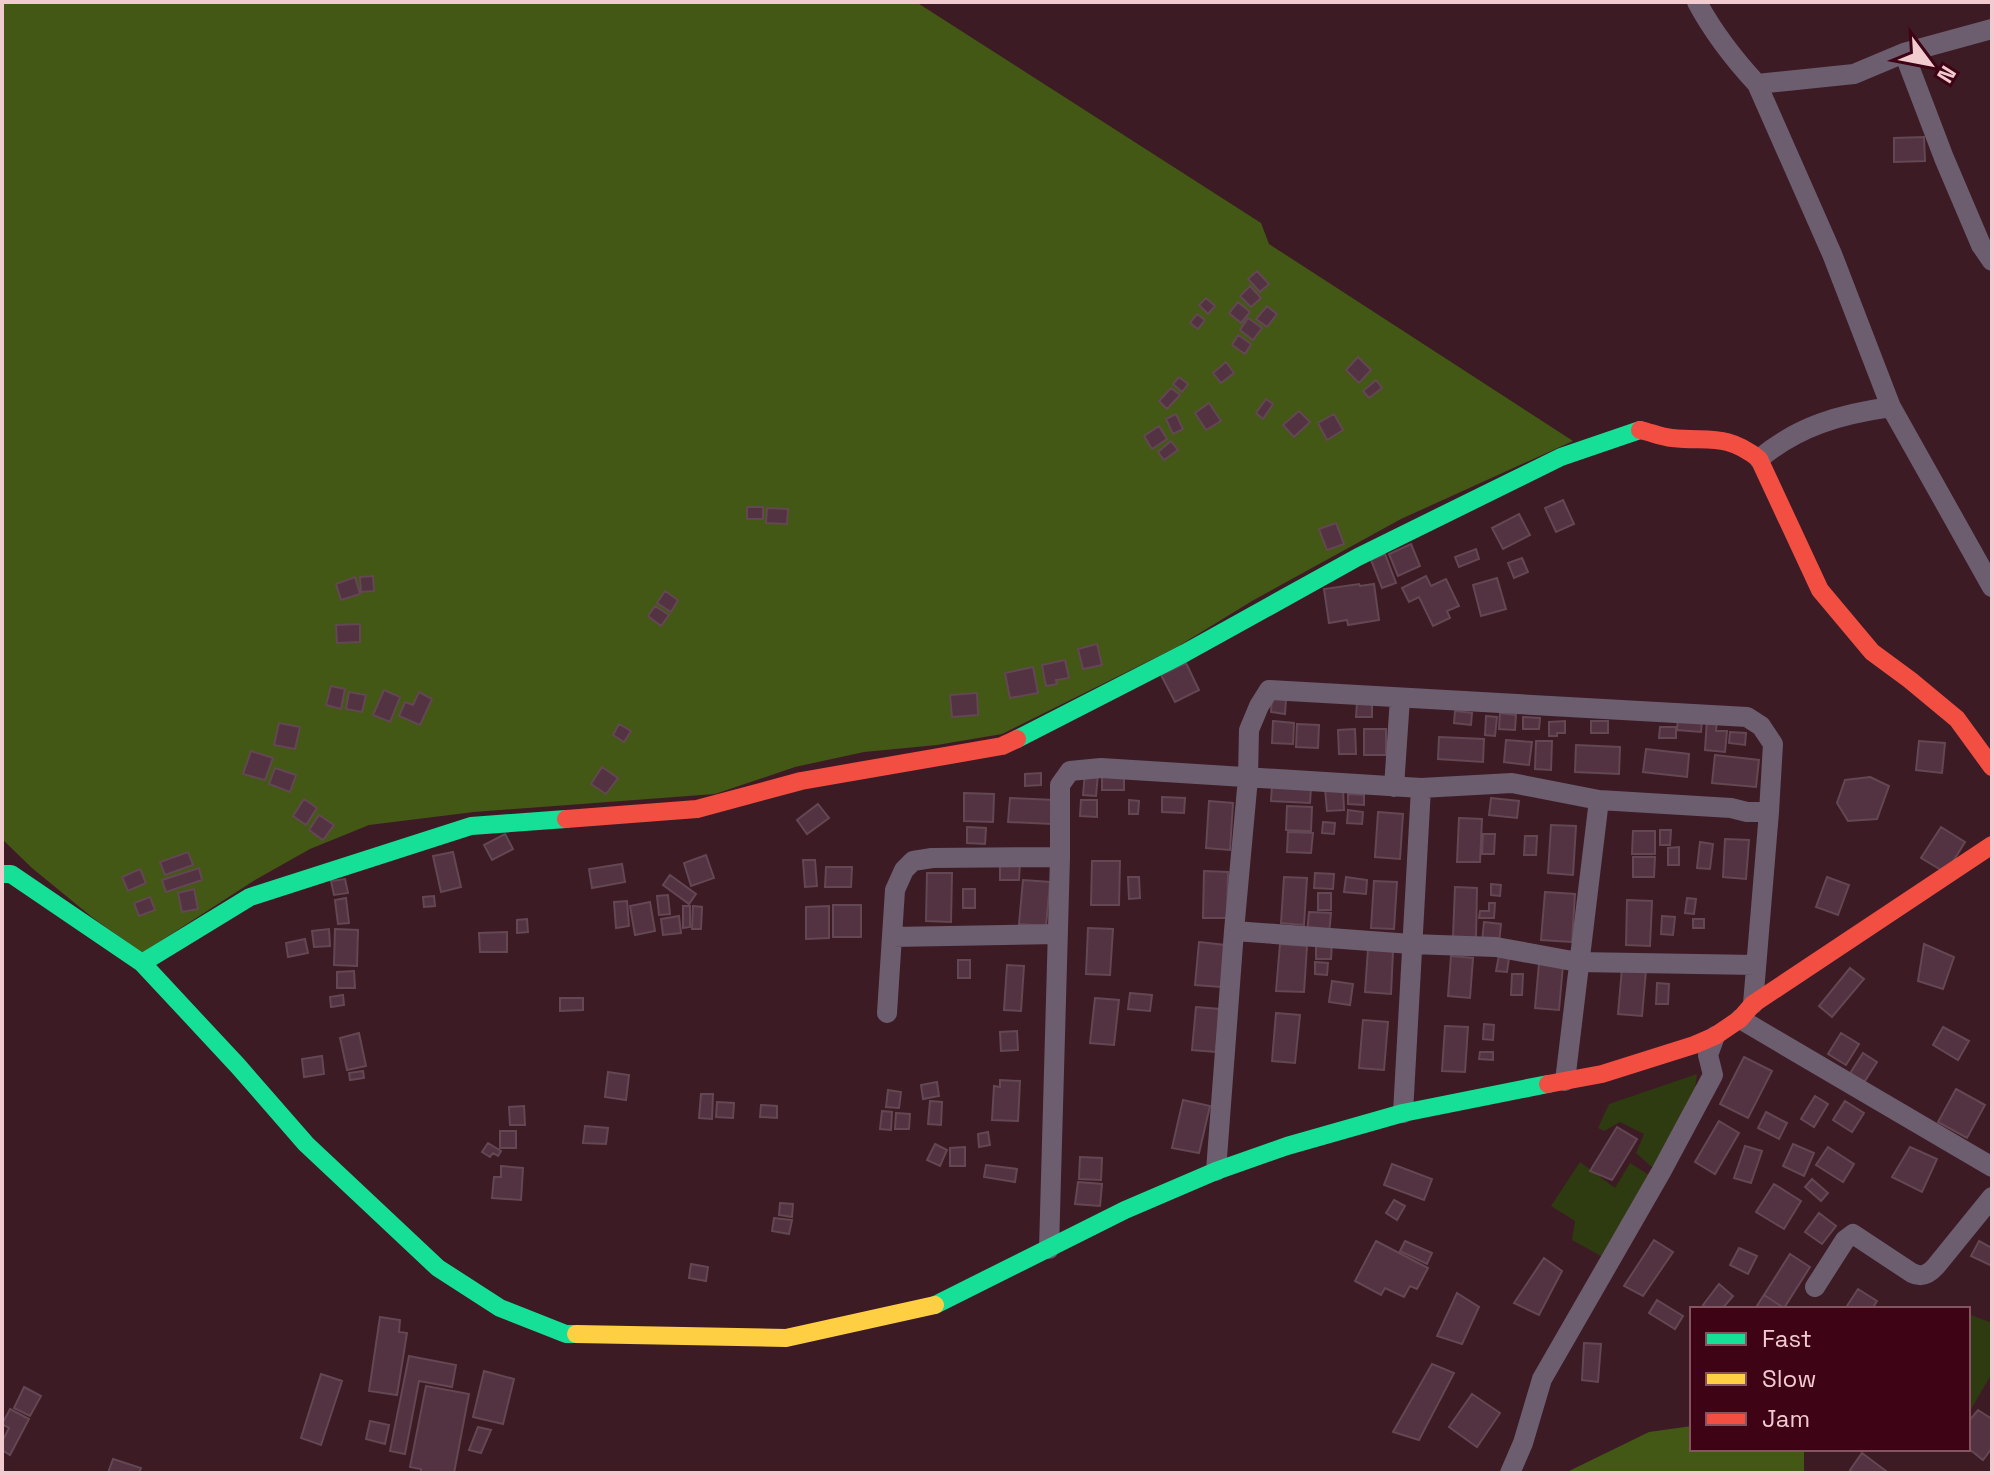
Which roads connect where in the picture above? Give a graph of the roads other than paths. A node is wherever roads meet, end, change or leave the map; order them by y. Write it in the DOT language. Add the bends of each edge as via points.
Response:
graph roads {
  1 [pos="1697,2"];
  2 [pos="1992,29"];
  3 [pos="1904,53"];
  4 [pos="1757,84"];
  5 [pos="1992,261"];
  6 [pos="1891,407"];
  7 [pos="1759,459"];
  8 [pos="1992,587"];
  9 [pos="1400,698"];
  10 [pos="1992,767"];
  11 [pos="1248,778"];
  12 [pos="1394,787"];
  13 [pos="1421,788"];
  14 [pos="1599,800"];
  15 [pos="1769,812"];
  16 [pos="1992,845"];
  17 [pos="1060,857"];
  18 [pos="2,874"];
  19 [pos="1234,931"];
  20 [pos="1058,934"];
  21 [pos="892,937"];
  22 [pos="1411,944"];
  23 [pos="1578,962"];
  24 [pos="142,963"];
  25 [pos="1756,965"];
  26 [pos="1746,1012"];
  27 [pos="887,1013"];
  28 [pos="1715,1036"];
  29 [pos="1565,1081"];
  30 [pos="1403,1113"];
  31 [pos="1992,1167"];
  32 [pos="1216,1171"];
  33 [pos="1992,1197"];
  34 [pos="1049,1249"];
  35 [pos="1815,1287"];
  36 [pos="1510,1473"];
  1 -- 4 [label="street" via="1727,52"];
  2 -- 3 [label="street"];
  3 -- 4 [label="street" via="1854,74"];
  3 -- 5 [label="street" via="1944,158"];
  4 -- 6 [label="street" via="1832,254"];
  6 -- 7 [label="street" via="1821,422 1777,443"];
  6 -- 8 [label="street"];
  7 -- 10 [label="street" via="1820,590 1872,652 1957,719"];
  7 -- 24 [label="street" via="1725,440 1668,438 1641,430 1561,457 1385,543 1002,746 801,781 697,809 471,826 250,897"];
  9 -- 11 [label="street" via="1269,690 1249,730"];
  9 -- 12 [label="street"];
  9 -- 15 [label="street" via="1747,717 1773,744"];
  11 -- 12 [label="street"];
  11 -- 17 [label="street" via="1101,768 1070,771 1060,785"];
  11 -- 19 [label="street"];
  12 -- 13 [label="street"];
  13 -- 14 [label="street" via="1512,783"];
  13 -- 22 [label="street"];
  14 -- 15 [label="street"];
  14 -- 23 [label="street"];
  15 -- 25 [label="street"];
  16 -- 26 [label="street"];
  17 -- 20 [label="street"];
  17 -- 21 [label="street" via="913,861 895,890"];
  18 -- 24 [label="street" via="11,874"];
  19 -- 22 [label="street"];
  19 -- 32 [label="street"];
  20 -- 21 [label="street"];
  20 -- 34 [label="street"];
  21 -- 27 [label="street"];
  22 -- 23 [label="street" via="1496,947"];
  22 -- 30 [label="street"];
  23 -- 25 [label="street"];
  23 -- 29 [label="street"];
  24 -- 34 [label="street" via="306,1144 438,1268 500,1308 566,1334 786,1338 935,1305"];
  25 -- 26 [label="street"];
  26 -- 28 [label="street"];
  26 -- 31 [label="street"];
  28 -- 29 [label="street"];
  28 -- 36 [label="street" via="1708,1055 1713,1075 1542,1379"];
  29 -- 30 [label="street"];
  30 -- 32 [label="street"];
  32 -- 34 [label="street"];
  33 -- 35 [label="street" via="1926,1274 1912,1273 1853,1234"];
}
